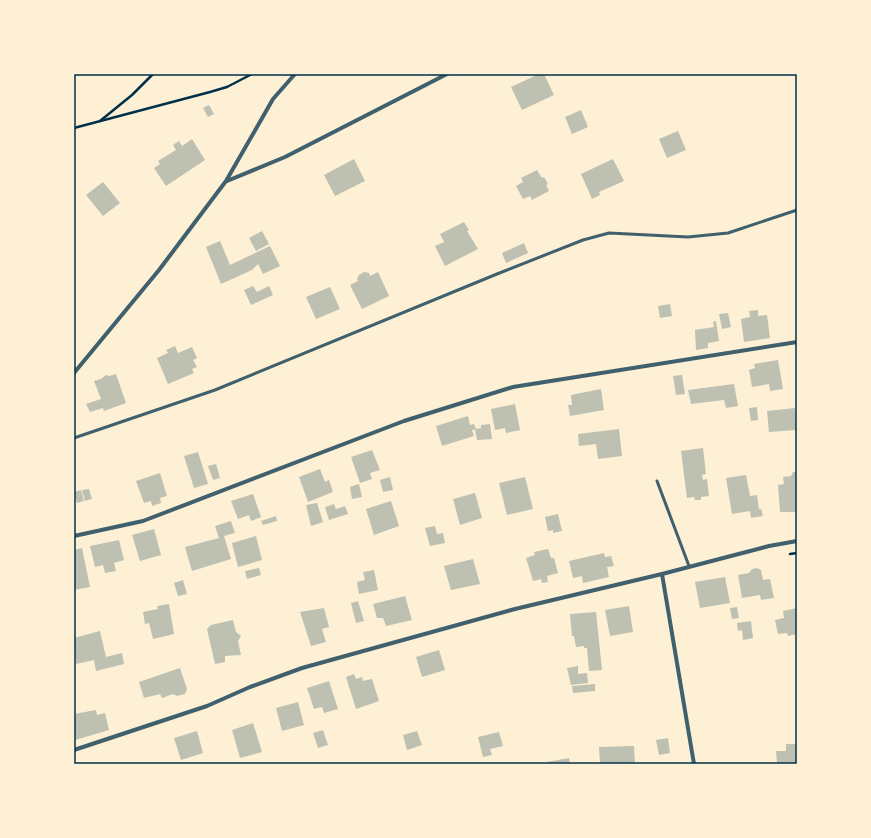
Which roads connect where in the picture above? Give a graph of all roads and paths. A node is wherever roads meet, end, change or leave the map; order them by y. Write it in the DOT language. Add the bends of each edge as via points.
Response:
graph roads {
  1 [pos="154,74"];
  2 [pos="252,74"];
  3 [pos="295,74"];
  4 [pos="447,74"];
  5 [pos="98,122"];
  6 [pos="74,128"];
  7 [pos="226,181"];
  8 [pos="797,210"];
  9 [pos="797,342"];
  10 [pos="74,373"];
  11 [pos="74,438"];
  12 [pos="657,481"];
  13 [pos="74,536"];
  14 [pos="797,541"];
  15 [pos="797,553"];
  16 [pos="782,555"];
  17 [pos="688,566"];
  18 [pos="662,574"];
  19 [pos="74,750"];
  20 [pos="694,764"];
  1 -- 5 [label="path"];
  2 -- 5 [label="path" via="227,87"];
  3 -- 7 [label="street" via="273,99"];
  4 -- 7 [label="street" via="285,157"];
  5 -- 6 [label="path"];
  7 -- 10 [label="street" via="159,270"];
  8 -- 11 [label="lane" via="728,233 688,237 609,233 583,240 215,390"];
  9 -- 13 [label="street" via="513,387 404,421 143,521"];
  12 -- 17 [label="lane"];
  14 -- 17 [label="street"];
  15 -- 16 [label="path"];
  17 -- 18 [label="street"];
  18 -- 19 [label="street" via="515,609 302,668 207,706"];
  18 -- 20 [label="street"];
}
